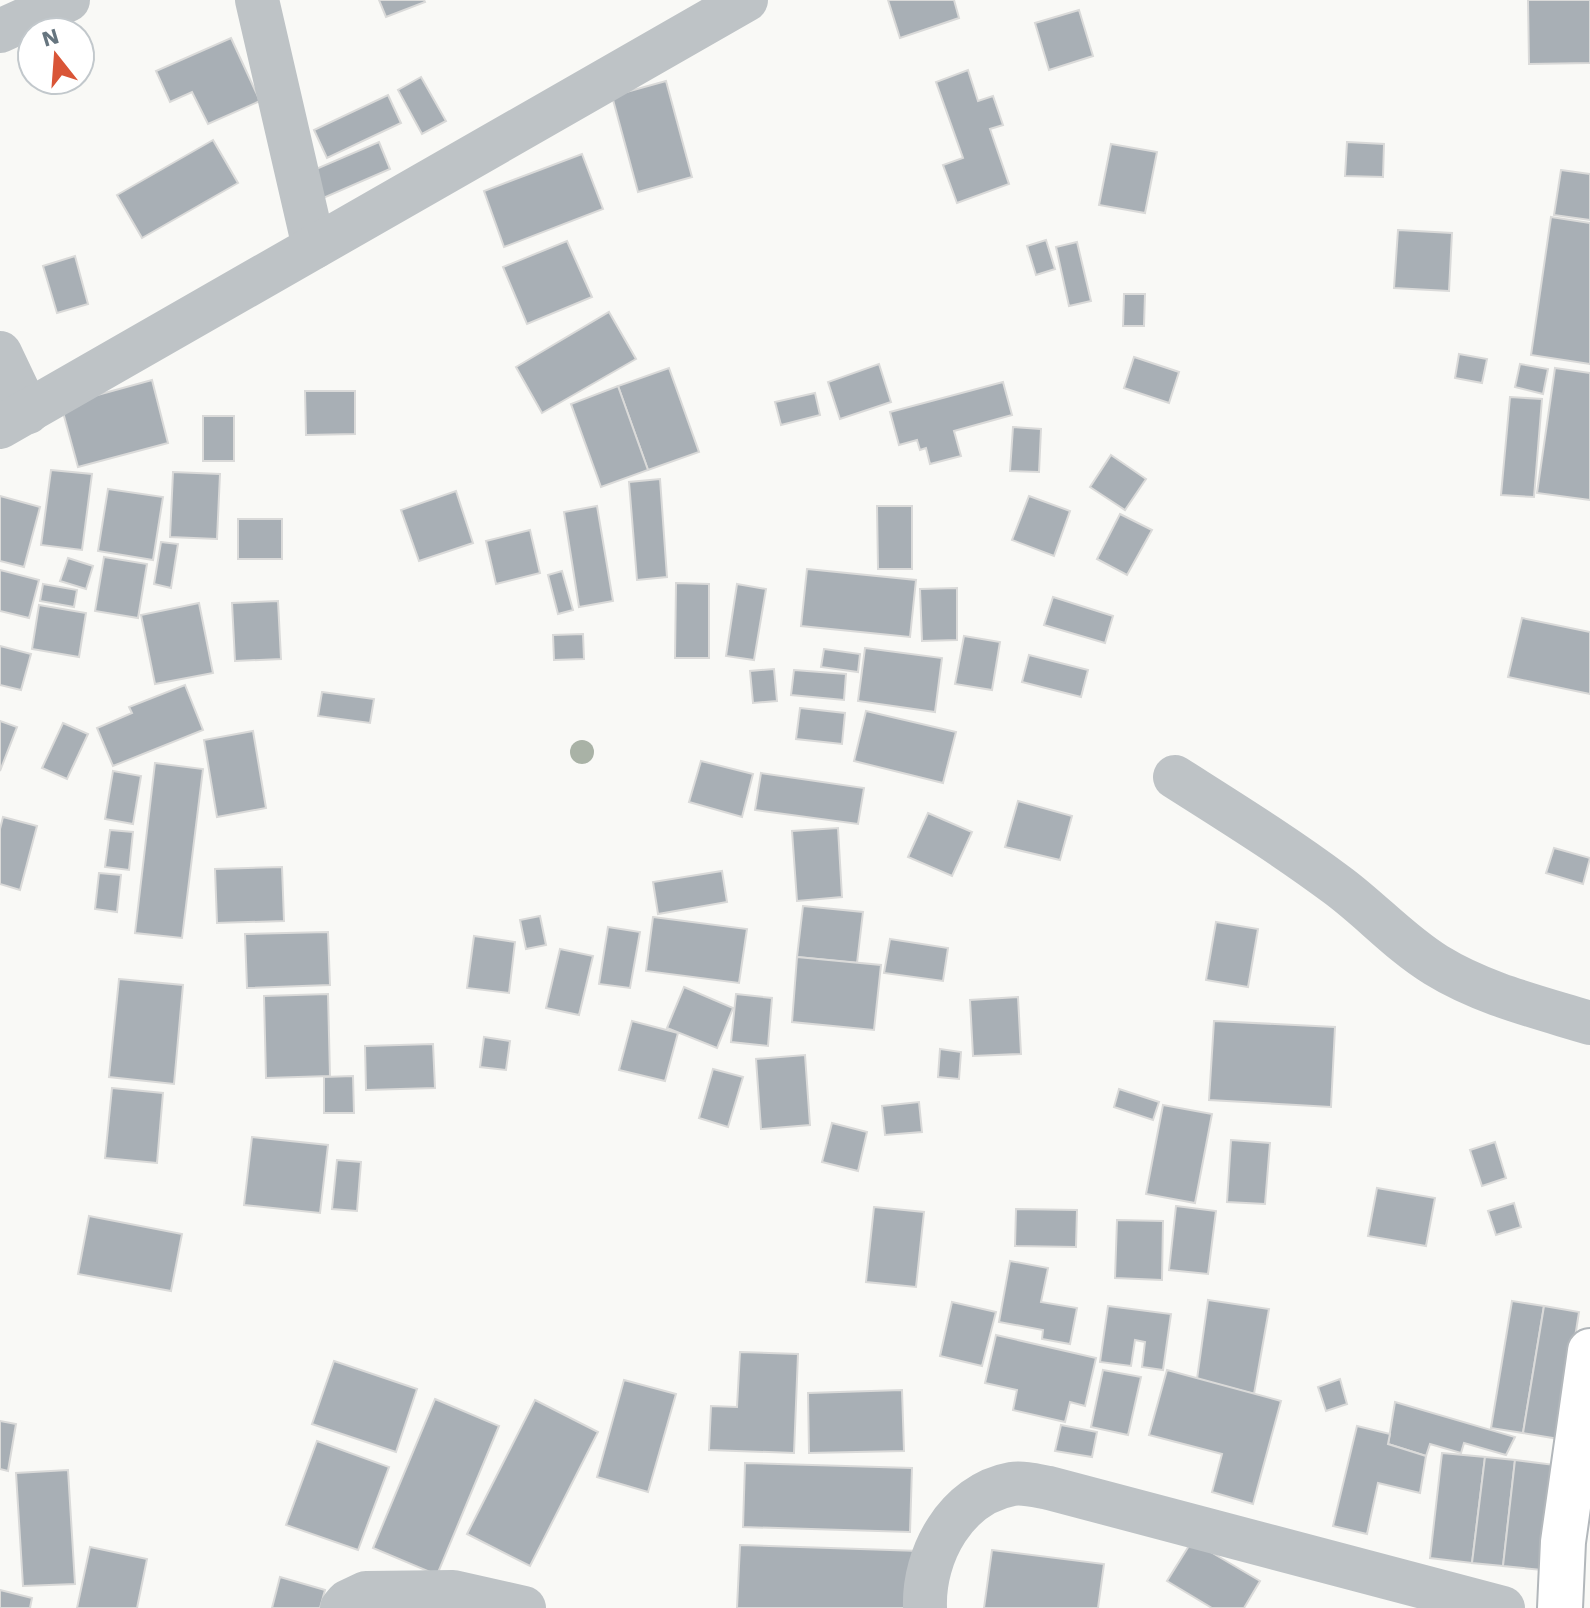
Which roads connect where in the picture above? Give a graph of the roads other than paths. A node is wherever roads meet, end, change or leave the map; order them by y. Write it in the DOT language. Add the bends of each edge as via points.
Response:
graph roads {
  1 [pos="68,0"];
  2 [pos="257,0"];
  3 [pos="746,0"];
  4 [pos="0,31"];
  5 [pos="314,247"];
  6 [pos="0,353"];
  7 [pos="14,420"];
  8 [pos="1175,777"];
  9 [pos="1590,1023"];
  10 [pos="1590,1351"];
  11 [pos="342,1608"];
  12 [pos="524,1608"];
  13 [pos="925,1608"];
  14 [pos="1503,1608"];
  15 [pos="1560,1608"];
  1 -- 4 [label="street"];
  2 -- 5 [label="street"];
  3 -- 5 [label="street"];
  5 -- 7 [label="street"];
  6 -- 7 [label="street"];
  8 -- 9 [label="street" via="1341,887 1436,965 1496,994"];
  10 -- 15 [label="main road" via="1563,1542"];
  11 -- 12 [label="street" via="366,1593 453,1592"];
  13 -- 14 [label="street" via="934,1551 957,1514 982,1493 1014,1484 1049,1488"];
}
